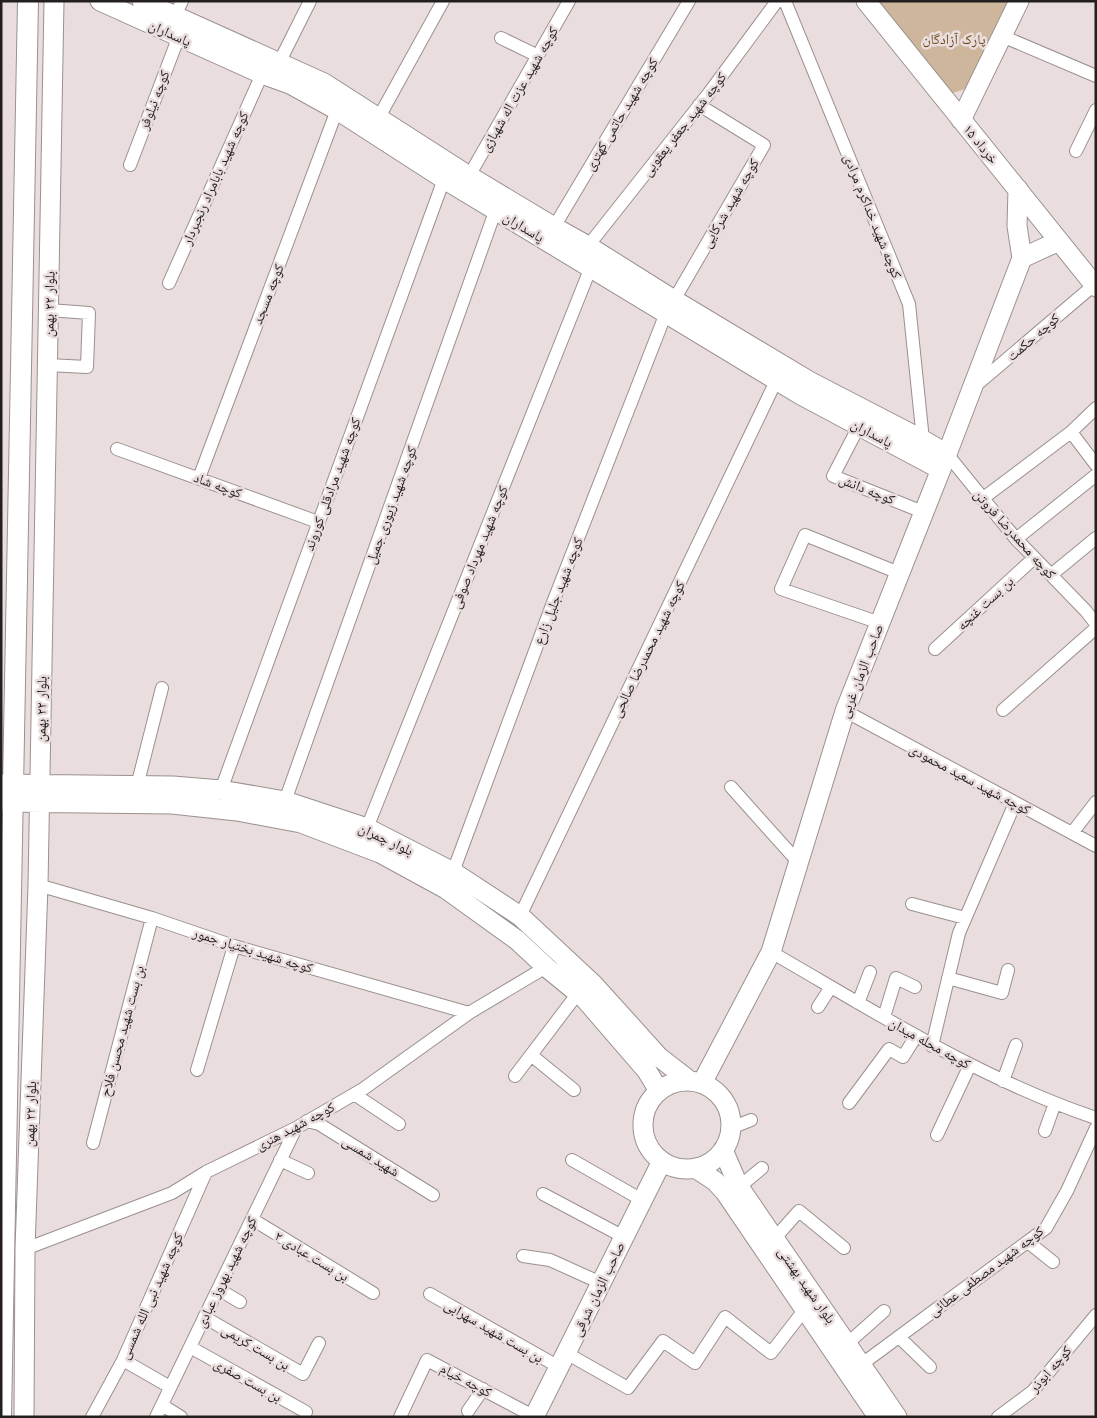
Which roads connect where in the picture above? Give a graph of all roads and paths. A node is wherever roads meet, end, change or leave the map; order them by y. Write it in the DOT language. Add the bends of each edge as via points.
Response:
graph roads {
  1 [pos="28,1"];
  2 [pos="54,1"];
  3 [pos="100,1"];
  4 [pos="142,1"];
  5 [pos="310,1"];
  6 [pos="443,1"];
  7 [pos="569,1"];
  8 [pos="689,1"];
  9 [pos="777,1"];
  10 [pos="785,1"];
  11 [pos="866,1"];
  12 [pos="1019,1"];
  13 [pos="178,8"];
  14 [pos="179,36"];
  15 [pos="1002,36"];
  16 [pos="501,38"];
  17 [pos="538,56"];
  18 [pos="279,63"];
  19 [pos="262,74"];
  20 [pos="1096,76"];
  21 [pos="699,105"];
  22 [pos="337,110"];
  23 [pos="1096,110"];
  24 [pos="379,117"];
  25 [pos="962,120"];
  26 [pos="1076,151"];
  27 [pos="130,165"];
  28 [pos="469,176"];
  29 [pos="444,179"];
  30 [pos="1018,189"];
  31 [pos="496,209"];
  32 [pos="554,227"];
  33 [pos="1059,241"];
  34 [pos="588,246"];
  35 [pos="1022,258"];
  36 [pos="591,267"];
  37 [pos="169,283"];
  38 [pos="1095,286"];
  39 [pos="670,306"];
  40 [pos="49,310"];
  41 [pos="48,365"];
  42 [pos="776,381"];
  43 [pos="972,389"];
  44 [pos="1096,408"];
  45 [pos="859,426"];
  46 [pos="1071,432"];
  47 [pos="923,440"];
  48 [pos="117,449"];
  49 [pos="944,462"];
  50 [pos="1096,465"];
  51 [pos="1096,475"];
  52 [pos="199,478"];
  53 [pos="982,499"];
  54 [pos="923,512"];
  55 [pos="318,522"];
  56 [pos="1096,538"];
  57 [pos="1016,539"];
  58 [pos="1034,558"];
  59 [pos="899,573"];
  60 [pos="1051,575"];
  61 [pos="1091,607"];
  62 [pos="880,623"];
  63 [pos="1096,624"];
  64 [pos="1096,628"];
  65 [pos="935,649"];
  66 [pos="162,688"];
  67 [pos="1003,710"];
  68 [pos="845,712"];
  69 [pos="137,786"];
  70 [pos="730,787"];
  71 [pos="221,790"];
  72 [pos="8,793"];
  73 [pos="40,793"];
  74 [pos="286,801"];
  75 [pos="1096,802"];
  76 [pos="1015,803"];
  77 [pos="367,828"];
  78 [pos="1072,833"];
  79 [pos="1096,846"];
  80 [pos="799,863"];
  81 [pos="453,872"];
  82 [pos="38,885"];
  83 [pos="912,904"];
  84 [pos="520,916"];
  85 [pos="152,918"];
  86 [pos="966,918"];
  87 [pos="234,946"];
  88 [pos="771,952"];
  89 [pos="546,967"];
  90 [pos="1008,970"];
  91 [pos="870,972"];
  92 [pos="948,978"];
  93 [pos="831,987"];
  94 [pos="914,987"];
  95 [pos="578,993"];
  96 [pos="858,1003"];
  97 [pos="818,1007"];
  98 [pos="469,1013"];
  99 [pos="884,1017"];
  100 [pos="916,1036"];
  101 [pos="1016,1045"];
  102 [pos="932,1046"];
  103 [pos="531,1055"];
  104 [pos="970,1065"];
  105 [pos="197,1070"];
  106 [pos="515,1076"];
  107 [pos="1003,1081"];
  108 [pos="696,1082"];
  109 [pos="574,1090"];
  110 [pos="659,1091"];
  111 [pos="354,1094"];
  112 [pos="849,1103"];
  113 [pos="1055,1103"];
  114 [pos="1095,1119"];
  115 [pos="751,1120"];
  116 [pos="307,1121"];
  117 [pos="399,1124"];
  118 [pos="296,1128"];
  119 [pos="731,1128"];
  120 [pos="1046,1131"];
  121 [pos="937,1135"];
  122 [pos="93,1143"];
  123 [pos="723,1150"];
  124 [pos="280,1160"];
  125 [pos="572,1160"];
  126 [pos="662,1161"];
  127 [pos="695,1168"];
  128 [pos="762,1168"];
  129 [pos="206,1172"];
  130 [pos="308,1173"];
  131 [pos="739,1187"];
  132 [pos="543,1194"];
  133 [pos="433,1195"];
  134 [pos="642,1200"];
  135 [pos="252,1219"];
  136 [pos="624,1237"];
  137 [pos="775,1238"];
  138 [pos="1028,1242"];
  139 [pos="844,1248"];
  140 [pos="25,1249"];
  141 [pos="523,1256"];
  142 [pos="1053,1262"];
  143 [pos="601,1284"];
  144 [pos="218,1289"];
  145 [pos="373,1293"];
  146 [pos="430,1294"];
  147 [pos="240,1302"];
  148 [pos="805,1310"];
  149 [pos="884,1311"];
  150 [pos="1096,1315"];
  151 [pos="204,1317"];
  152 [pos="899,1337"];
  153 [pos="319,1342"];
  154 [pos="848,1343"];
  155 [pos="190,1347"];
  156 [pos="123,1360"];
  157 [pos="563,1360"];
  158 [pos="862,1364"];
  159 [pos="930,1367"];
  160 [pos="170,1387"];
  161 [pos="483,1389"];
  162 [pos="159,1411"];
  163 [pos="468,1411"];
  164 [pos="306,1412"];
  165 [pos="1,1417"];
  166 [pos="24,1417"];
  167 [pos="92,1417"];
  168 [pos="181,1417"];
  169 [pos="400,1417"];
  170 [pos="535,1417"];
  171 [pos="878,1417"];
  172 [pos="897,1417"];
  173 [pos="998,1417"];
  1 -- 72 [label="main road, بلوار ۲۲ بهمن"];
  2 -- 40 [label="main road, بلوار ۲۲ بهمن"];
  3 -- 14 [label="main road, پاسداران"];
  4 -- 13 [label="main road, پاسداران"];
  5 -- 18 [label="street"];
  6 -- 24 [label="street"];
  7 -- 17 [label="street, کوچه شهید عزت اله شهبازی"];
  8 -- 32 [label="street, کوچه شهید حاتمی کهتری"];
  9 -- 21 [label="street, کوچه شهید جعفر یعقوبی"];
  10 -- 47 [label="street, کوچه شهید خداکرم مرادی" via="909,304"];
  11 -- 25 [label="main road, ۱۵ خرداد"];
  12 -- 15 [label="main road"];
  13 -- 18 [label="main road, پاسداران"];
  14 -- 19 [label="main road, پاسداران"];
  14 -- 27 [label="street, کوچه نیلوفر"];
  15 -- 20 [label="street"];
  15 -- 25 [label="main road"];
  16 -- 17 [label="street"];
  17 -- 28 [label="street, کوچه شهید عزت اله شهبازی"];
  18 -- 24 [label="main road, پاسداران" via="324,83"];
  19 -- 22 [label="main road, پاسداران" via="290,84"];
  19 -- 37 [label="street, کوچه شهید بابامراد رنجبردار"];
  21 -- 34 [label="street, کوچه شهید جعفر یعقوبی"];
  21 -- 39 [label="street, کوچه شهید شرکایی" via="764,146"];
  22 -- 29 [label="main road, پاسداران"];
  22 -- 52 [label="street, کوچه مسجد"];
  23 -- 26 [label="street"];
  24 -- 28 [label="main road, پاسداران"];
  25 -- 30 [label="main road, ۱۵ خرداد"];
  28 -- 32 [label="main road, پاسداران"];
  29 -- 31 [label="main road, پاسداران"];
  29 -- 55 [label="street, کوچه شهید مرادقلی کوروند"];
  30 -- 33 [label="main road, ۱۵ خرداد"];
  30 -- 35 [label="main road" via="1017,226"];
  31 -- 36 [label="main road, پاسداران"];
  31 -- 74 [label="street, کوچه شهید زیوری جمیل"];
  32 -- 34 [label="main road, پاسداران"];
  33 -- 35 [label="main road"];
  33 -- 38 [label="main road, ۱۵ خرداد"];
  34 -- 39 [label="main road, پاسداران"];
  35 -- 43 [label="main road, صاحب الزمان غربی"];
  36 -- 39 [label="main road, پاسداران"];
  36 -- 77 [label="street, کوچه شهید مهرداد صوفی"];
  38 -- 43 [label="street, کوچه حکمت"];
  39 -- 42 [label="main road, پاسداران"];
  39 -- 47 [label="main road, پاسداران"];
  39 -- 81 [label="street, کوچه شهید جلیل زارع" via="552,605"];
  40 -- 41 [label="main road, بلوار ۲۲ بهمن"];
  40 -- 41 [label="street" via="89,313 86,367"];
  41 -- 73 [label="main road, بلوار ۲۲ بهمن"];
  42 -- 45 [label="main road, پاسداران"];
  42 -- 84 [label="street, کوچه شهید محمدرضا صالحی"];
  43 -- 49 [label="main road, صاحب الزمان غربی"];
  44 -- 46 [label="street"];
  45 -- 49 [label="main road, پاسداران"];
  45 -- 54 [label="street, کوچه دانش" via="833,476"];
  46 -- 50 [label="street"];
  46 -- 53 [label="street"];
  47 -- 49 [label="main road, پاسداران"];
  48 -- 52 [label="street, کوچه شاد"];
  49 -- 53 [label="street, کوچه محمدرضا فروتن"];
  49 -- 54 [label="main road, صاحب الزمان غربی"];
  51 -- 57 [label="street"];
  52 -- 55 [label="street, کوچه شاد"];
  53 -- 57 [label="street, کوچه محمدرضا فروتن"];
  54 -- 59 [label="main road, صاحب الزمان غربی"];
  55 -- 71 [label="street, کوچه شهید مرادقلی کوروند"];
  56 -- 60 [label="street"];
  57 -- 58 [label="street, کوچه محمدرضا فروتن"];
  58 -- 60 [label="street, کوچه محمدرضا فروتن"];
  58 -- 65 [label="street, بن بست غنچه"];
  59 -- 62 [label="main road, صاحب الزمان غربی"];
  59 -- 62 [label="street" via="805,535 781,589"];
  60 -- 61 [label="street, کوچه محمدرضا فروتن"];
  61 -- 63 [label="street, کوچه محمدرضا فروتن"];
  62 -- 68 [label="main road, صاحب الزمان غربی"];
  64 -- 67 [label="street"];
  66 -- 69 [label="street"];
  68 -- 76 [label="street, کوچه شهید سعید محمودی"];
  68 -- 80 [label="main road, صاحب الزمان غربی"];
  69 -- 71 [label="main road, بلوار چمران"];
  69 -- 73 [label="main road, بلوار چمران"];
  70 -- 80 [label="street"];
  71 -- 74 [label="main road, بلوار چمران"];
  72 -- 73 [label="main road, بلوار چمران"];
  72 -- 165 [label="main road, بلوار ۲۲ بهمن"];
  73 -- 82 [label="main road, بلوار ۲۲ بهمن"];
  73 -- 89 [label="main road, بلوار چمران" via="237,811 301,823 380,853 446,889 517,940"];
  74 -- 77 [label="main road, بلوار چمران"];
  75 -- 78 [label="street"];
  76 -- 78 [label="street, کوچه شهید سعید محمودی"];
  76 -- 86 [label="street"];
  77 -- 81 [label="main road, بلوار چمران"];
  78 -- 79 [label="street, کوچه شهید سعید محمودی"];
  80 -- 88 [label="main road, صاحب الزمان غربی"];
  81 -- 84 [label="main road, بلوار چمران"];
  82 -- 85 [label="street, کوچه شهید بختیار جمور"];
  82 -- 140 [label="main road, بلوار ۲۲ بهمن"];
  83 -- 86 [label="street"];
  84 -- 108 [label="main road, بلوار چمران" via="594,985 659,1057"];
  85 -- 87 [label="street, کوچه شهید بختیار جمور"];
  85 -- 122 [label="street, بن بست شهید محسن فلاح"];
  86 -- 92 [label="street"];
  87 -- 98 [label="street, کوچه شهید بختیار جمور"];
  87 -- 105 [label="street"];
  88 -- 93 [label="street, کوچه محله میدان"];
  88 -- 108 [label="main road, صاحب الزمان غربی"];
  89 -- 95 [label="main road, بلوار چمران"];
  89 -- 98 [label="street, کوچه شهید هنری"];
  90 -- 92 [label="street" via="1002,993"];
  91 -- 96 [label="street"];
  92 -- 102 [label="street"];
  93 -- 96 [label="street, کوچه محله میدان"];
  93 -- 97 [label="street"];
  94 -- 99 [label="street" via="896,978"];
  95 -- 103 [label="street"];
  95 -- 110 [label="main road, بلوار چمران" via="647,1071"];
  96 -- 99 [label="street, کوچه محله میدان"];
  98 -- 111 [label="street, کوچه شهید هنری"];
  99 -- 100 [label="street, کوچه محله میدان"];
  100 -- 102 [label="street, کوچه محله میدان"];
  100 -- 112 [label="street" via="903,1057 890,1049"];
  101 -- 107 [label="street"];
  102 -- 104 [label="street, کوچه محله میدان"];
  103 -- 106 [label="street"];
  103 -- 109 [label="street"];
  104 -- 107 [label="street, کوچه محله میدان"];
  104 -- 121 [label="street"];
  107 -- 113 [label="street, کوچه محله میدان"];
  108 -- 110 [label="main road" via="674,1083"];
  108 -- 119 [label="main road" via="712,1088 720,1096 727,1106"];
  110 -- 126 [label="main road" via="651,1100 643,1121 647,1144"];
  111 -- 116 [label="street, کوچه شهید هنری"];
  111 -- 117 [label="street"];
  113 -- 114 [label="street, کوچه محله میدان"];
  113 -- 120 [label="street"];
  114 -- 138 [label="street, کوچه شهید مصطفی عطائی" via="1067,1191 1046,1228"];
  115 -- 119 [label="street"];
  116 -- 118 [label="street, کوچه شهید هنری"];
  116 -- 133 [label="street, شهید شمسی" via="319,1124"];
  118 -- 124 [label="street, کوچه شهید بهروز عبادی"];
  118 -- 129 [label="street, کوچه شهید هنری"];
  119 -- 123 [label="main road"];
  123 -- 127 [label="main road" via="711,1161"];
  123 -- 131 [label="main road, بلوار شهید بهشتی"];
  124 -- 130 [label="street"];
  124 -- 135 [label="street, کوچه شهید بهروز عبادی"];
  125 -- 134 [label="street"];
  126 -- 127 [label="main road" via="678,1167"];
  126 -- 134 [label="main road, صاحب الزمان شرقی"];
  127 -- 148 [label="main road, بلوار شهید بهشتی" via="716,1181 725,1192"];
  128 -- 131 [label="street"];
  129 -- 140 [label="street, کوچه شهید هنری" via="172,1193"];
  129 -- 156 [label="street, کوچه شهید نبی الله شمسی"];
  131 -- 137 [label="main road, بلوار شهید بهشتی"];
  132 -- 136 [label="street"];
  134 -- 136 [label="main road, صاحب الزمان شرقی"];
  135 -- 144 [label="street, کوچه شهید بهروز عبادی"];
  135 -- 145 [label="street, بن بست عبادی ۲"];
  136 -- 143 [label="main road, صاحب الزمان شرقی"];
  137 -- 139 [label="street" via="799,1211"];
  137 -- 154 [label="main road, بلوار شهید بهشتی"];
  138 -- 142 [label="street"];
  138 -- 152 [label="street, کوچه شهید مصطفی عطائی"];
  140 -- 166 [label="main road, بلوار ۲۲ بهمن"];
  141 -- 143 [label="street" via="550,1260"];
  143 -- 157 [label="main road, صاحب الزمان شرقی"];
  144 -- 147 [label="street"];
  144 -- 151 [label="street, کوچه شهید بهروز عبادی"];
  146 -- 157 [label="street, بن بست شهید سهرابی"];
  148 -- 157 [label="street, بن بست شهید سهرابی" via="771,1353 725,1317 695,1363 663,1341 628,1388"];
  148 -- 171 [label="main road, بلوار شهید بهشتی"];
  149 -- 154 [label="street"];
  150 -- 173 [label="street, کوچه ابوذر" via="1033,1391"];
  151 -- 153 [label="street, بن بست کریمی" via="303,1374"];
  151 -- 155 [label="street, کوچه شهید بهروز عبادی"];
  152 -- 158 [label="street, کوچه شهید مصطفی عطائی"];
  152 -- 159 [label="street"];
  154 -- 158 [label="main road, بلوار شهید بهشتی"];
  155 -- 160 [label="street, کوچه شهید بهروز عبادی"];
  155 -- 164 [label="street, بن بست صفری"];
  156 -- 160 [label="street"];
  156 -- 167 [label="street, کوچه شهید نبی الله شمسی"];
  157 -- 170 [label="main road, صاحب الزمان شرقی"];
  158 -- 172 [label="main road, بلوار شهید بهشتی"];
  160 -- 162 [label="street, کوچه شهید بهروز عبادی"];
  161 -- 163 [label="street"];
  161 -- 169 [label="street, کوچه خیام" via="427,1360"];
  161 -- 170 [label="street, کوچه خیام"];
  162 -- 168 [label="street"];
}
